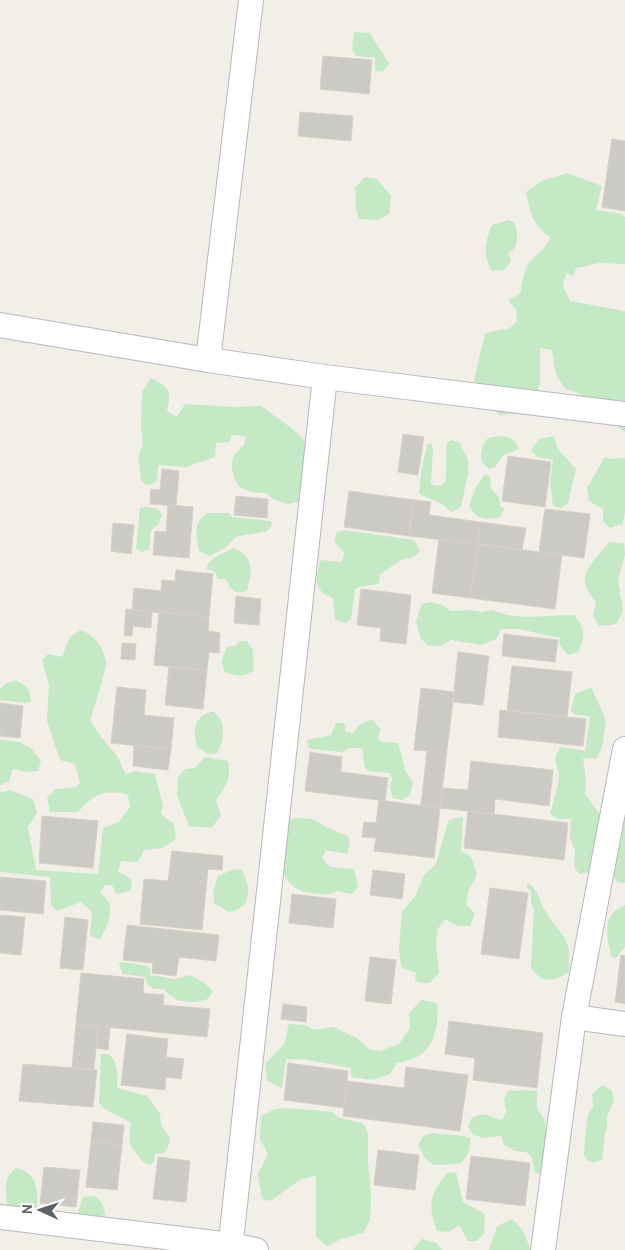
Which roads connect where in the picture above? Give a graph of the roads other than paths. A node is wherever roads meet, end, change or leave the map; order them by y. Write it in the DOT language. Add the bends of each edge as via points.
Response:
graph roads {
  1 [pos="251,0"];
  2 [pos="1,329"];
  3 [pos="208,360"];
  4 [pos="325,377"];
  5 [pos="625,414"];
  6 [pos="625,749"];
  7 [pos="574,1017"];
  8 [pos="625,1024"];
  9 [pos="0,1217"];
  10 [pos="231,1248"];
  11 [pos="256,1250"];
  12 [pos="544,1250"];
  1 -- 3 [label="street"];
  2 -- 3 [label="street"];
  3 -- 4 [label="street"];
  4 -- 5 [label="street"];
  4 -- 10 [label="street"];
  6 -- 7 [label="street"];
  7 -- 8 [label="street"];
  7 -- 12 [label="street"];
  9 -- 10 [label="street"];
  10 -- 11 [label="street"];
}
